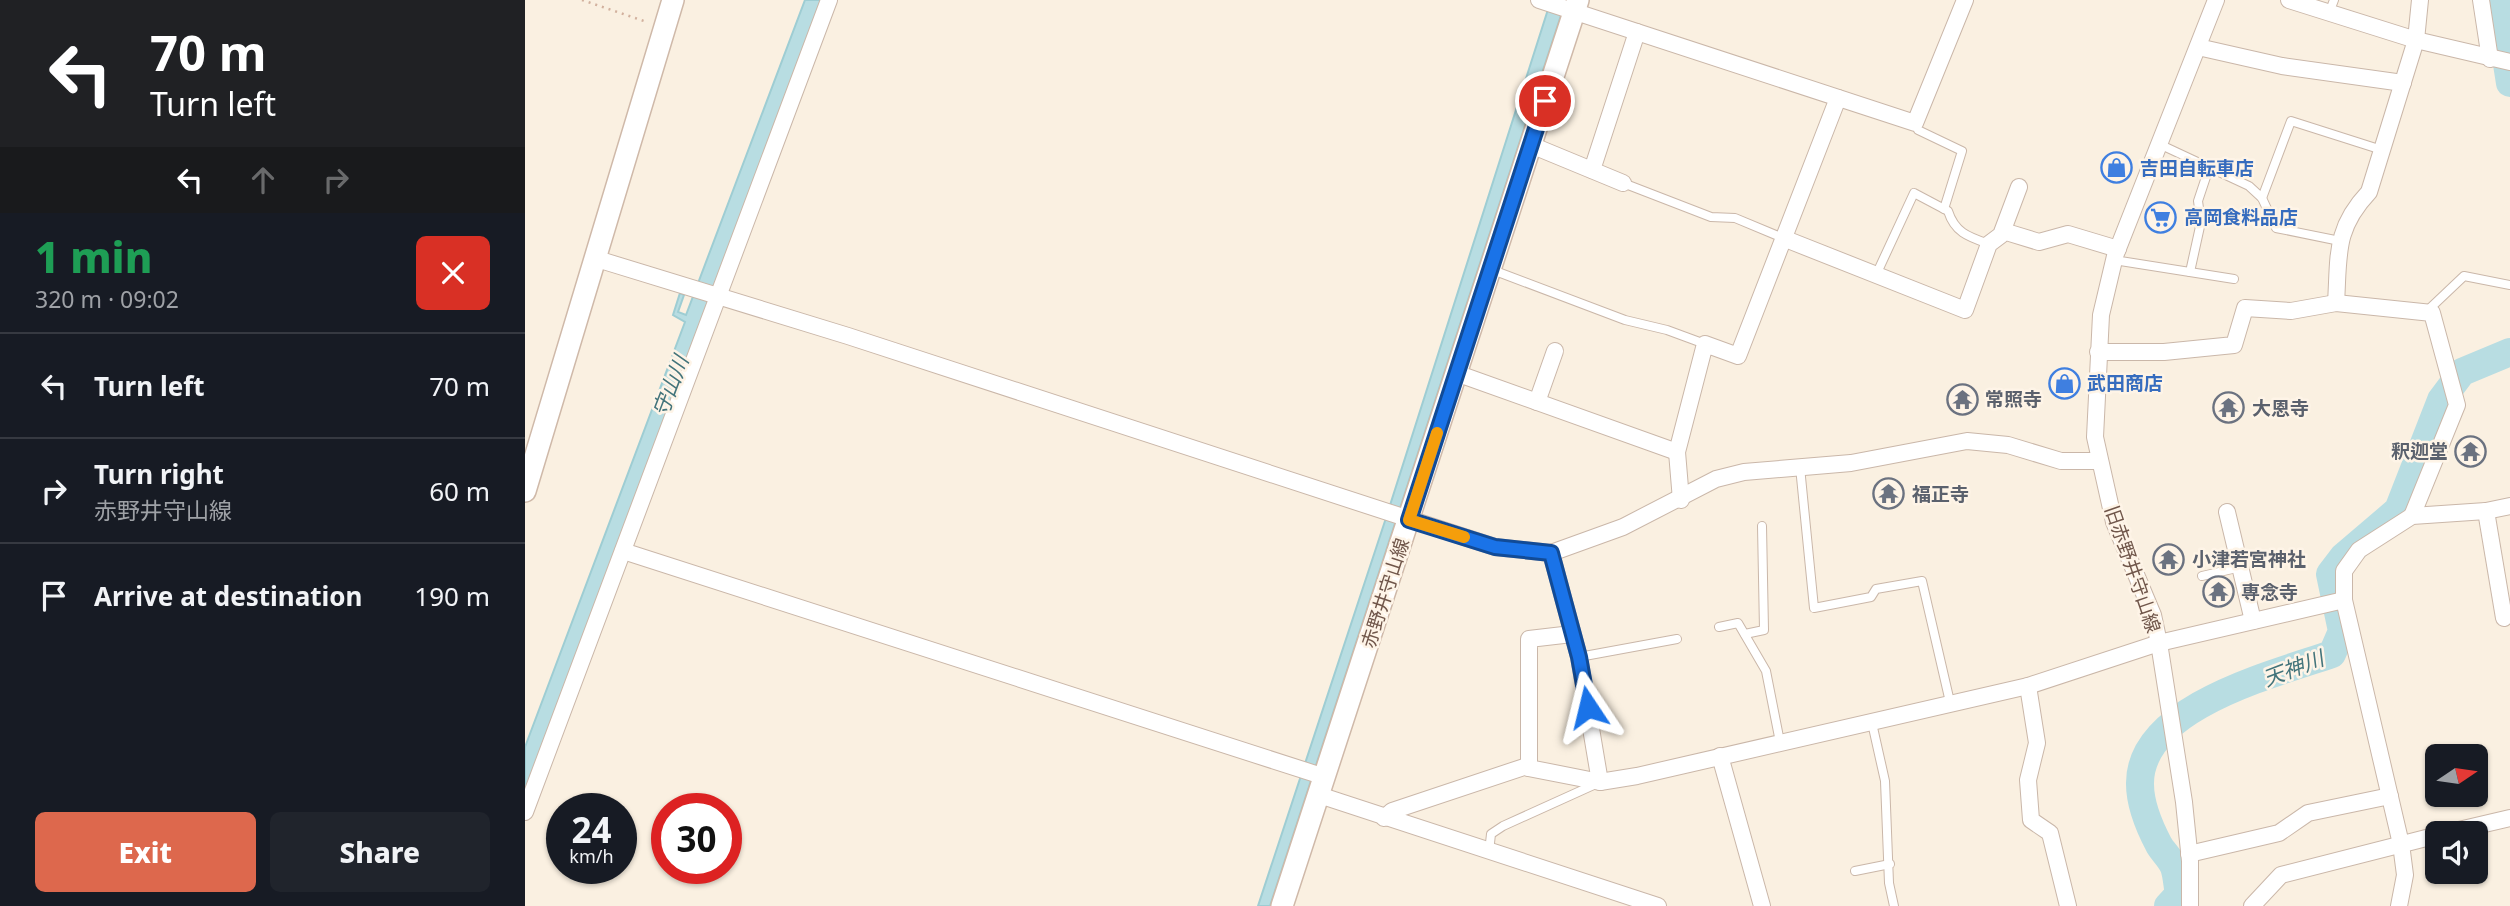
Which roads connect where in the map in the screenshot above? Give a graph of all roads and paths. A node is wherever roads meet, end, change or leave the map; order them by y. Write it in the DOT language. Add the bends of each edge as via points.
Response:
graph roads {
  1 [pos="582,0"];
  2 [pos="673,0"];
  3 [pos="829,0"];
  4 [pos="1539,0"];
  5 [pos="1965,0"];
  6 [pos="2216,0"];
  7 [pos="2289,0"];
  8 [pos="2420,0"];
  9 [pos="2481,0"];
  10 [pos="1577,6"];
  11 [pos="2332,7"];
  12 [pos="664,28"];
  13 [pos="1637,32"];
  14 [pos="2416,40"];
  15 [pos="2198,47"];
  16 [pos="2490,59"];
  17 [pos="2510,62"];
  18 [pos="2403,83"];
  19 [pos="1837,98"];
  20 [pos="1915,123"];
  21 [pos="2159,144"];
  22 [pos="1531,145"];
  23 [pos="2382,150"];
  24 [pos="2209,167"];
  25 [pos="1592,170"];
  26 [pos="1623,183"];
  27 [pos="2019,187"];
  28 [pos="2262,198"];
  29 [pos="1944,209"];
  30 [pos="2003,230"];
  31 [pos="1783,238"];
  32 [pos="2340,240"];
  33 [pos="1989,244"];
  34 [pos="2116,254"];
  35 [pos="597,259"];
  36 [pos="1490,269"];
  37 [pos="2190,272"];
  38 [pos="1876,275"];
  39 [pos="2234,279"];
  40 [pos="2510,285"];
  41 [pos="719,297"];
  42 [pos="2336,303"];
  43 [pos="2426,313"];
  44 [pos="1705,344"];
  45 [pos="1555,351"];
  46 [pos="2098,352"];
  47 [pos="1456,373"];
  48 [pos="1537,402"];
  49 [pos="1677,452"];
  50 [pos="2099,461"];
  51 [pos="1800,467"];
  52 [pos="525,491"];
  53 [pos="1681,500"];
  54 [pos="2510,506"];
  55 [pos="2486,511"];
  56 [pos="2227,512"];
  57 [pos="2412,516"];
  58 [pos="1409,520"];
  59 [pos="1762,526"];
  60 [pos="623,551"];
  61 [pos="1551,553"];
  62 [pos="2241,567"];
  63 [pos="2201,576"];
  64 [pos="2344,600"];
  65 [pos="2504,618"];
  66 [pos="2253,621"];
  67 [pos="1719,627"];
  68 [pos="1572,634"];
  69 [pos="1745,634"];
  70 [pos="1677,639"];
  71 [pos="2159,643"];
  72 [pos="1579,657"];
  73 [pos="2028,686"];
  74 [pos="1950,702"];
  75 [pos="1872,723"];
  76 [pos="1780,742"];
  77 [pos="1720,756"];
  78 [pos="1529,768"];
  79 [pos="1600,782"];
  80 [pos="1322,786"];
  81 [pos="2390,796"];
  82 [pos="525,812"];
  83 [pos="1384,818"];
  84 [pos="2510,818"];
  85 [pos="2488,823"];
  86 [pos="2425,838"];
  87 [pos="2401,844"];
  88 [pos="1489,852"];
  89 [pos="2189,854"];
  90 [pos="1890,864"];
  91 [pos="1855,871"];
  92 [pos="1282,906"];
  93 [pos="1658,906"];
  94 [pos="1762,906"];
  95 [pos="1894,906"];
  96 [pos="2068,906"];
  97 [pos="2190,906"];
  98 [pos="2252,906"];
  99 [pos="2399,906"];
  1 -- 12 [label="path"];
  2 -- 12 [label="main road"];
  3 -- 41 [label="street"];
  4 -- 10 [label="street"];
  5 -- 20 [label="street"];
  6 -- 15 [label="street, 旧赤野井守山線"];
  7 -- 11 [label="street"];
  8 -- 14 [label="street"];
  9 -- 16 [label="street"];
  10 -- 13 [label="street"];
  10 -- 22 [label="main road, 赤野井守山線"];
  11 -- 14 [label="street"];
  12 -- 35 [label="main road"];
  13 -- 19 [label="street"];
  13 -- 25 [label="street"];
  14 -- 16 [label="street"];
  14 -- 18 [label="street"];
  15 -- 18 [label="street" via="2282,66"];
  15 -- 21 [label="street, 旧赤野井守山線"];
  16 -- 17 [label="street"];
  18 -- 23 [label="street"];
  19 -- 20 [label="street"];
  19 -- 31 [label="street"];
  20 -- 29 [label="lane" via="1918,130 1962,151"];
  21 -- 24 [label="lane"];
  21 -- 34 [label="street, 旧赤野井守山線"];
  22 -- 25 [label="street"];
  22 -- 36 [label="main road, 赤野井守山線"];
  23 -- 28 [label="lane" via="2291,121"];
  23 -- 32 [label="street" via="2369,192 2350,212"];
  24 -- 28 [label="lane" via="2249,186"];
  24 -- 37 [label="lane" via="2198,201 2201,222"];
  25 -- 26 [label="street"];
  26 -- 31 [label="lane" via="1711,217 1735,218"];
  27 -- 30 [label="street"];
  28 -- 32 [label="lane" via="2276,228"];
  29 -- 33 [label="lane" via="1963,235"];
  29 -- 38 [label="lane" via="1914,193"];
  30 -- 33 [label="street"];
  30 -- 34 [label="street" via="2039,242 2068,234"];
  31 -- 38 [label="street"];
  31 -- 44 [label="street" via="1738,356"];
  32 -- 42 [label="street"];
  33 -- 38 [label="street" via="1965,310"];
  34 -- 37 [label="lane"];
  34 -- 46 [label="street, 旧赤野井守山線" via="2101,315"];
  35 -- 41 [label="street"];
  35 -- 52 [label="main road"];
  36 -- 44 [label="lane" via="1625,320"];
  36 -- 47 [label="main road, 赤野井守山線"];
  37 -- 39 [label="lane"];
  40 -- 43 [label="lane" via="2464,276"];
  41 -- 58 [label="street"];
  41 -- 60 [label="street"];
  42 -- 43 [label="street"];
  42 -- 46 [label="street" via="2291,311 2245,308 2234,345"];
  43 -- 57 [label="street" via="2432,313 2457,405"];
  44 -- 49 [label="street"];
  45 -- 48 [label="street"];
  46 -- 50 [label="street, 旧赤野井守山線" via="2095,437"];
  47 -- 48 [label="street"];
  47 -- 58 [label="main road, 赤野井守山線"];
  48 -- 49 [label="street"];
  49 -- 53 [label="street"];
  50 -- 51 [label="street" via="2061,461 2008,445 1967,441 1902,456"];
  50 -- 71 [label="street, 旧赤野井守山線" via="2114,522 2153,615"];
  51 -- 53 [label="street" via="1716,479"];
  51 -- 74 [label="lane" via="1814,608 1922,581"];
  53 -- 61 [label="street"];
  54 -- 55 [label="street"];
  55 -- 57 [label="street"];
  55 -- 65 [label="street"];
  56 -- 62 [label="street"];
  57 -- 64 [label="street" via="2359,550 2344,571"];
  58 -- 61 [label="street" via="1495,547"];
  58 -- 80 [label="main road, 赤野井守山線"];
  59 -- 69 [label="lane" via="1764,630"];
  60 -- 80 [label="street"];
  60 -- 82 [label="street"];
  61 -- 68 [label="street"];
  62 -- 63 [label="lane"];
  62 -- 66 [label="street"];
  64 -- 66 [label="street"];
  64 -- 81 [label="street"];
  66 -- 71 [label="street"];
  67 -- 69 [label="lane" via="1738,622"];
  68 -- 72 [label="street"];
  68 -- 78 [label="street" via="1529,639"];
  69 -- 76 [label="lane" via="1766,671"];
  70 -- 72 [label="lane"];
  71 -- 73 [label="street"];
  71 -- 89 [label="street, 旧赤野井守山線"];
  72 -- 79 [label="street"];
  73 -- 74 [label="street"];
  73 -- 96 [label="street" via="2036,743 2028,780 2031,820 2050,833"];
  74 -- 75 [label="street"];
  75 -- 76 [label="street"];
  75 -- 90 [label="lane" via="1885,781"];
  76 -- 77 [label="street"];
  77 -- 79 [label="street"];
  77 -- 94 [label="street"];
  78 -- 79 [label="street"];
  78 -- 83 [label="street" via="1469,784 1392,811"];
  79 -- 88 [label="lane" via="1503,826 1491,834"];
  80 -- 83 [label="street"];
  80 -- 92 [label="main road, 赤野井守山線"];
  81 -- 87 [label="street"];
  81 -- 89 [label="street" via="2308,813 2279,833"];
  83 -- 88 [label="street"];
  84 -- 85 [label="street"];
  86 -- 87 [label="street"];
  87 -- 98 [label="street" via="2281,875"];
  87 -- 99 [label="street" via="2405,875"];
  88 -- 93 [label="street"];
  89 -- 97 [label="street, 旧赤野井守山線"];
  90 -- 91 [label="lane"];
  90 -- 95 [label="lane"];
}
